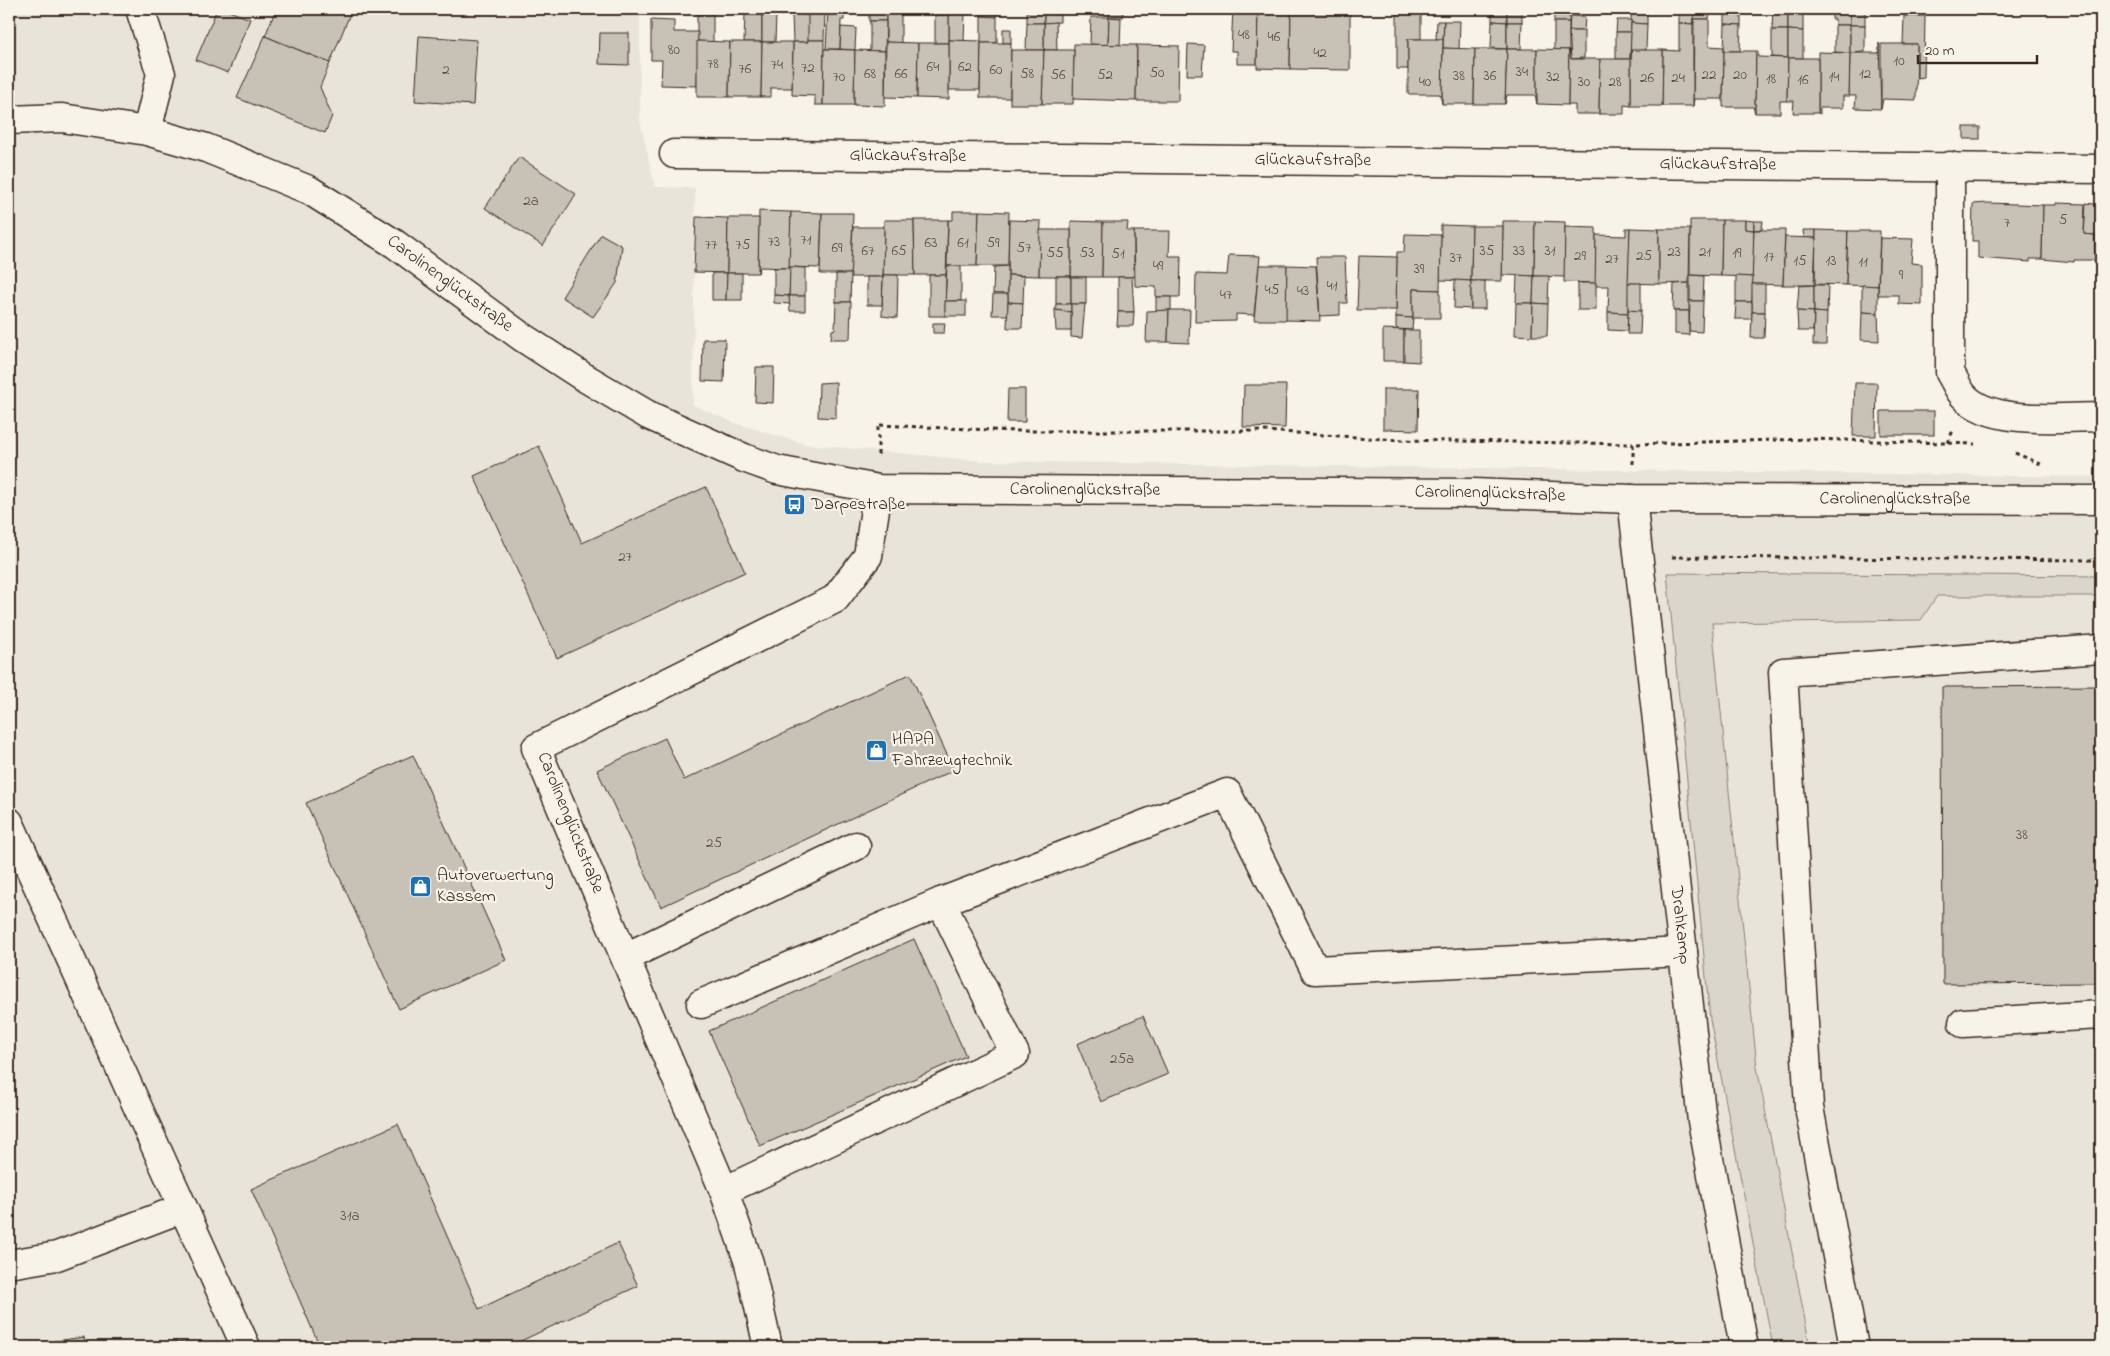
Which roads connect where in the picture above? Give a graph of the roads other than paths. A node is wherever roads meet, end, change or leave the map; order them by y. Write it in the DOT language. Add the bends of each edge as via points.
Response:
graph roads {
  1 [pos="140,9"];
  2 [pos="9,120"];
  3 [pos="146,131"];
  4 [pos="674,154"];
  5 [pos="1950,166"];
  6 [pos="2101,169"];
  7 [pos="2101,417"];
  8 [pos="878,489"];
  9 [pos="1632,499"];
  10 [pos="2091,500"];
  11 [pos="2101,649"];
  12 [pos="9,822"];
  13 [pos="856,846"];
  14 [pos="941,902"];
  15 [pos="1683,952"];
  16 [pos="626,957"];
  17 [pos="701,1004"];
  18 [pos="2101,1015"];
  19 [pos="1964,1023"];
  20 [pos="724,1191"];
  21 [pos="183,1208"];
  22 [pos="9,1264"];
  23 [pos="246,1347"];
  24 [pos="768,1347"];
  25 [pos="1744,1347"];
  26 [pos="1854,1347"];
  1 -- 3 [label="street" via="161,74"];
  2 -- 3 [label="street, Carolinenglückstraße" via="62,118"];
  3 -- 8 [label="street, Carolinenglückstraße" via="206,148 309,190 395,244 574,372 648,415 778,470"];
  4 -- 5 [label="street, Glückaufstraße"];
  5 -- 6 [label="street, Glückaufstraße"];
  5 -- 7 [label="street" via="1950,373 1964,396 1982,408 2005,416"];
  8 -- 9 [label="street, Carolinenglückstraße" via="1473,493"];
  8 -- 16 [label="street, Carolinenglückstraße" via="868,556 835,599 536,748"];
  9 -- 10 [label="street, Carolinenglückstraße"];
  9 -- 15 [label="street, Drahkamp"];
  11 -- 26 [label="street" via="1783,672 1809,1107"];
  12 -- 21 [label="street"];
  13 -- 16 [label="street"];
  14 -- 15 [label="street" via="1227,793 1315,970"];
  14 -- 17 [label="street"];
  14 -- 20 [label="street" via="1015,1054"];
  15 -- 25 [label="street, Drahkamp" via="1702,1121"];
  16 -- 20 [label="street, Carolinenglückstraße"];
  18 -- 19 [label="street"];
  20 -- 24 [label="street, Carolinenglückstraße" via="749,1263"];
  21 -- 22 [label="street" via="57,1256"];
  21 -- 23 [label="street"];
}
